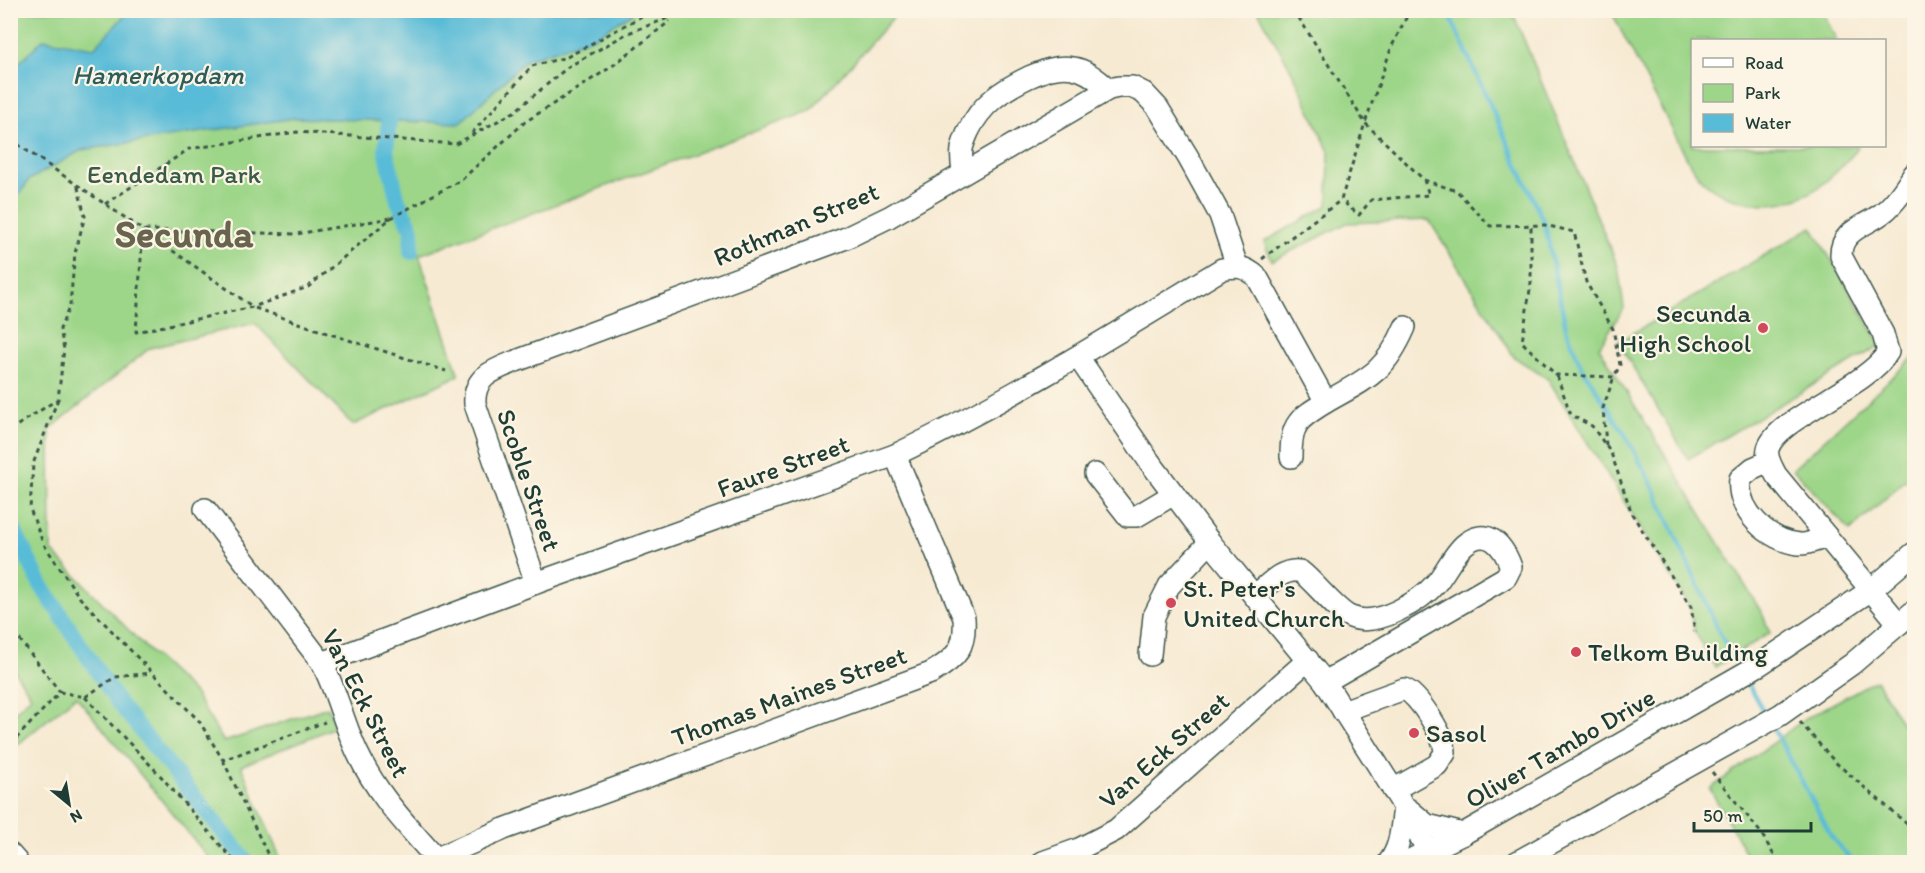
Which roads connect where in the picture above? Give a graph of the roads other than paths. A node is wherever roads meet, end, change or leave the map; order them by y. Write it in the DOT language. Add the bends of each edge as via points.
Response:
graph roads {
  1 [pos="1108,89"];
  2 [pos="963,172"];
  3 [pos="1914,174"];
  4 [pos="1244,268"];
  5 [pos="1405,327"];
  6 [pos="1078,357"];
  7 [pos="474,394"];
  8 [pos="1326,402"];
  9 [pos="895,455"];
  10 [pos="1291,456"];
  11 [pos="1769,461"];
  12 [pos="1095,474"];
  13 [pos="1174,494"];
  14 [pos="205,509"];
  15 [pos="1827,537"];
  16 [pos="1210,542"];
  17 [pos="1914,553"];
  18 [pos="536,583"];
  19 [pos="1871,590"];
  20 [pos="1255,596"];
  21 [pos="1907,618"];
  22 [pos="1150,655"];
  23 [pos="1308,660"];
  24 [pos="322,663"];
  25 [pos="1325,682"];
  26 [pos="1343,711"];
  27 [pos="1399,798"];
  28 [pos="1462,834"];
  29 [pos="10,854"];
  30 [pos="1430,857"];
  31 [pos="437,861"];
  32 [pos="17,862"];
  33 [pos="1043,862"];
  34 [pos="1389,862"];
  35 [pos="1406,862"];
  36 [pos="1517,862"];
  1 -- 2 [label="street, Rothman Street"];
  1 -- 2 [label="street" via="1088,73 1061,67 1042,71 1011,86 992,98 972,124 962,148"];
  1 -- 4 [label="street, Rothman Street" via="1132,87 1158,108 1220,215"];
  2 -- 7 [label="street, Rothman Street" via="846,238 496,370 483,378"];
  3 -- 11 [label="street" via="1885,212 1846,237 1841,245 1841,256 1883,334 1888,352 1862,378 1774,438 1767,450"];
  4 -- 6 [label="street, Faure Street" via="1222,269"];
  4 -- 8 [label="street" via="1263,285"];
  5 -- 8 [label="street" via="1385,364"];
  6 -- 9 [label="street, Faure Street"];
  6 -- 13 [label="street"];
  7 -- 18 [label="street, Scoble Street"];
  8 -- 10 [label="street" via="1296,423"];
  9 -- 18 [label="street, Faure Street"];
  9 -- 31 [label="street, Thomas Maines Street" via="964,618 963,643 956,656 931,673 504,829"];
  11 -- 15 [label="street"];
  11 -- 15 [label="street" via="1740,479 1742,498 1761,527 1779,539 1802,544"];
  12 -- 13 [label="street" via="1128,516 1137,516"];
  13 -- 16 [label="street"];
  14 -- 24 [label="street, Van Eck Street"];
  15 -- 19 [label="street"];
  16 -- 20 [label="street"];
  16 -- 22 [label="street" via="1168,586 1154,616"];
  17 -- 19 [label="street, Oliver Tambo Drive"];
  18 -- 24 [label="street, Faure Street"];
  19 -- 21 [label="street"];
  19 -- 28 [label="street, Oliver Tambo Drive" via="1759,666"];
  20 -- 23 [label="street"];
  20 -- 25 [label="street" via="1276,577 1300,571 1351,618 1375,620 1423,597 1464,545 1488,537 1506,553 1511,567 1506,577"];
  21 -- 36 [label="street" via="1852,664 1784,712"];
  23 -- 25 [label="street"];
  23 -- 33 [label="street, Van Eck Street" via="1116,830"];
  24 -- 31 [label="street, Van Eck Street" via="357,753 375,785"];
  25 -- 26 [label="street"];
  26 -- 27 [label="street"];
  26 -- 27 [label="street" via="1404,689 1422,705 1445,753"];
  27 -- 28 [label="street" via="1427,825"];
  27 -- 30 [label="street"];
  27 -- 34 [label="street" via="1397,847"];
  28 -- 30 [label="street, Oliver Tambo Drive"];
  29 -- 32 [label="street"];
  30 -- 35 [label="street, Oliver Tambo Drive"];
}
